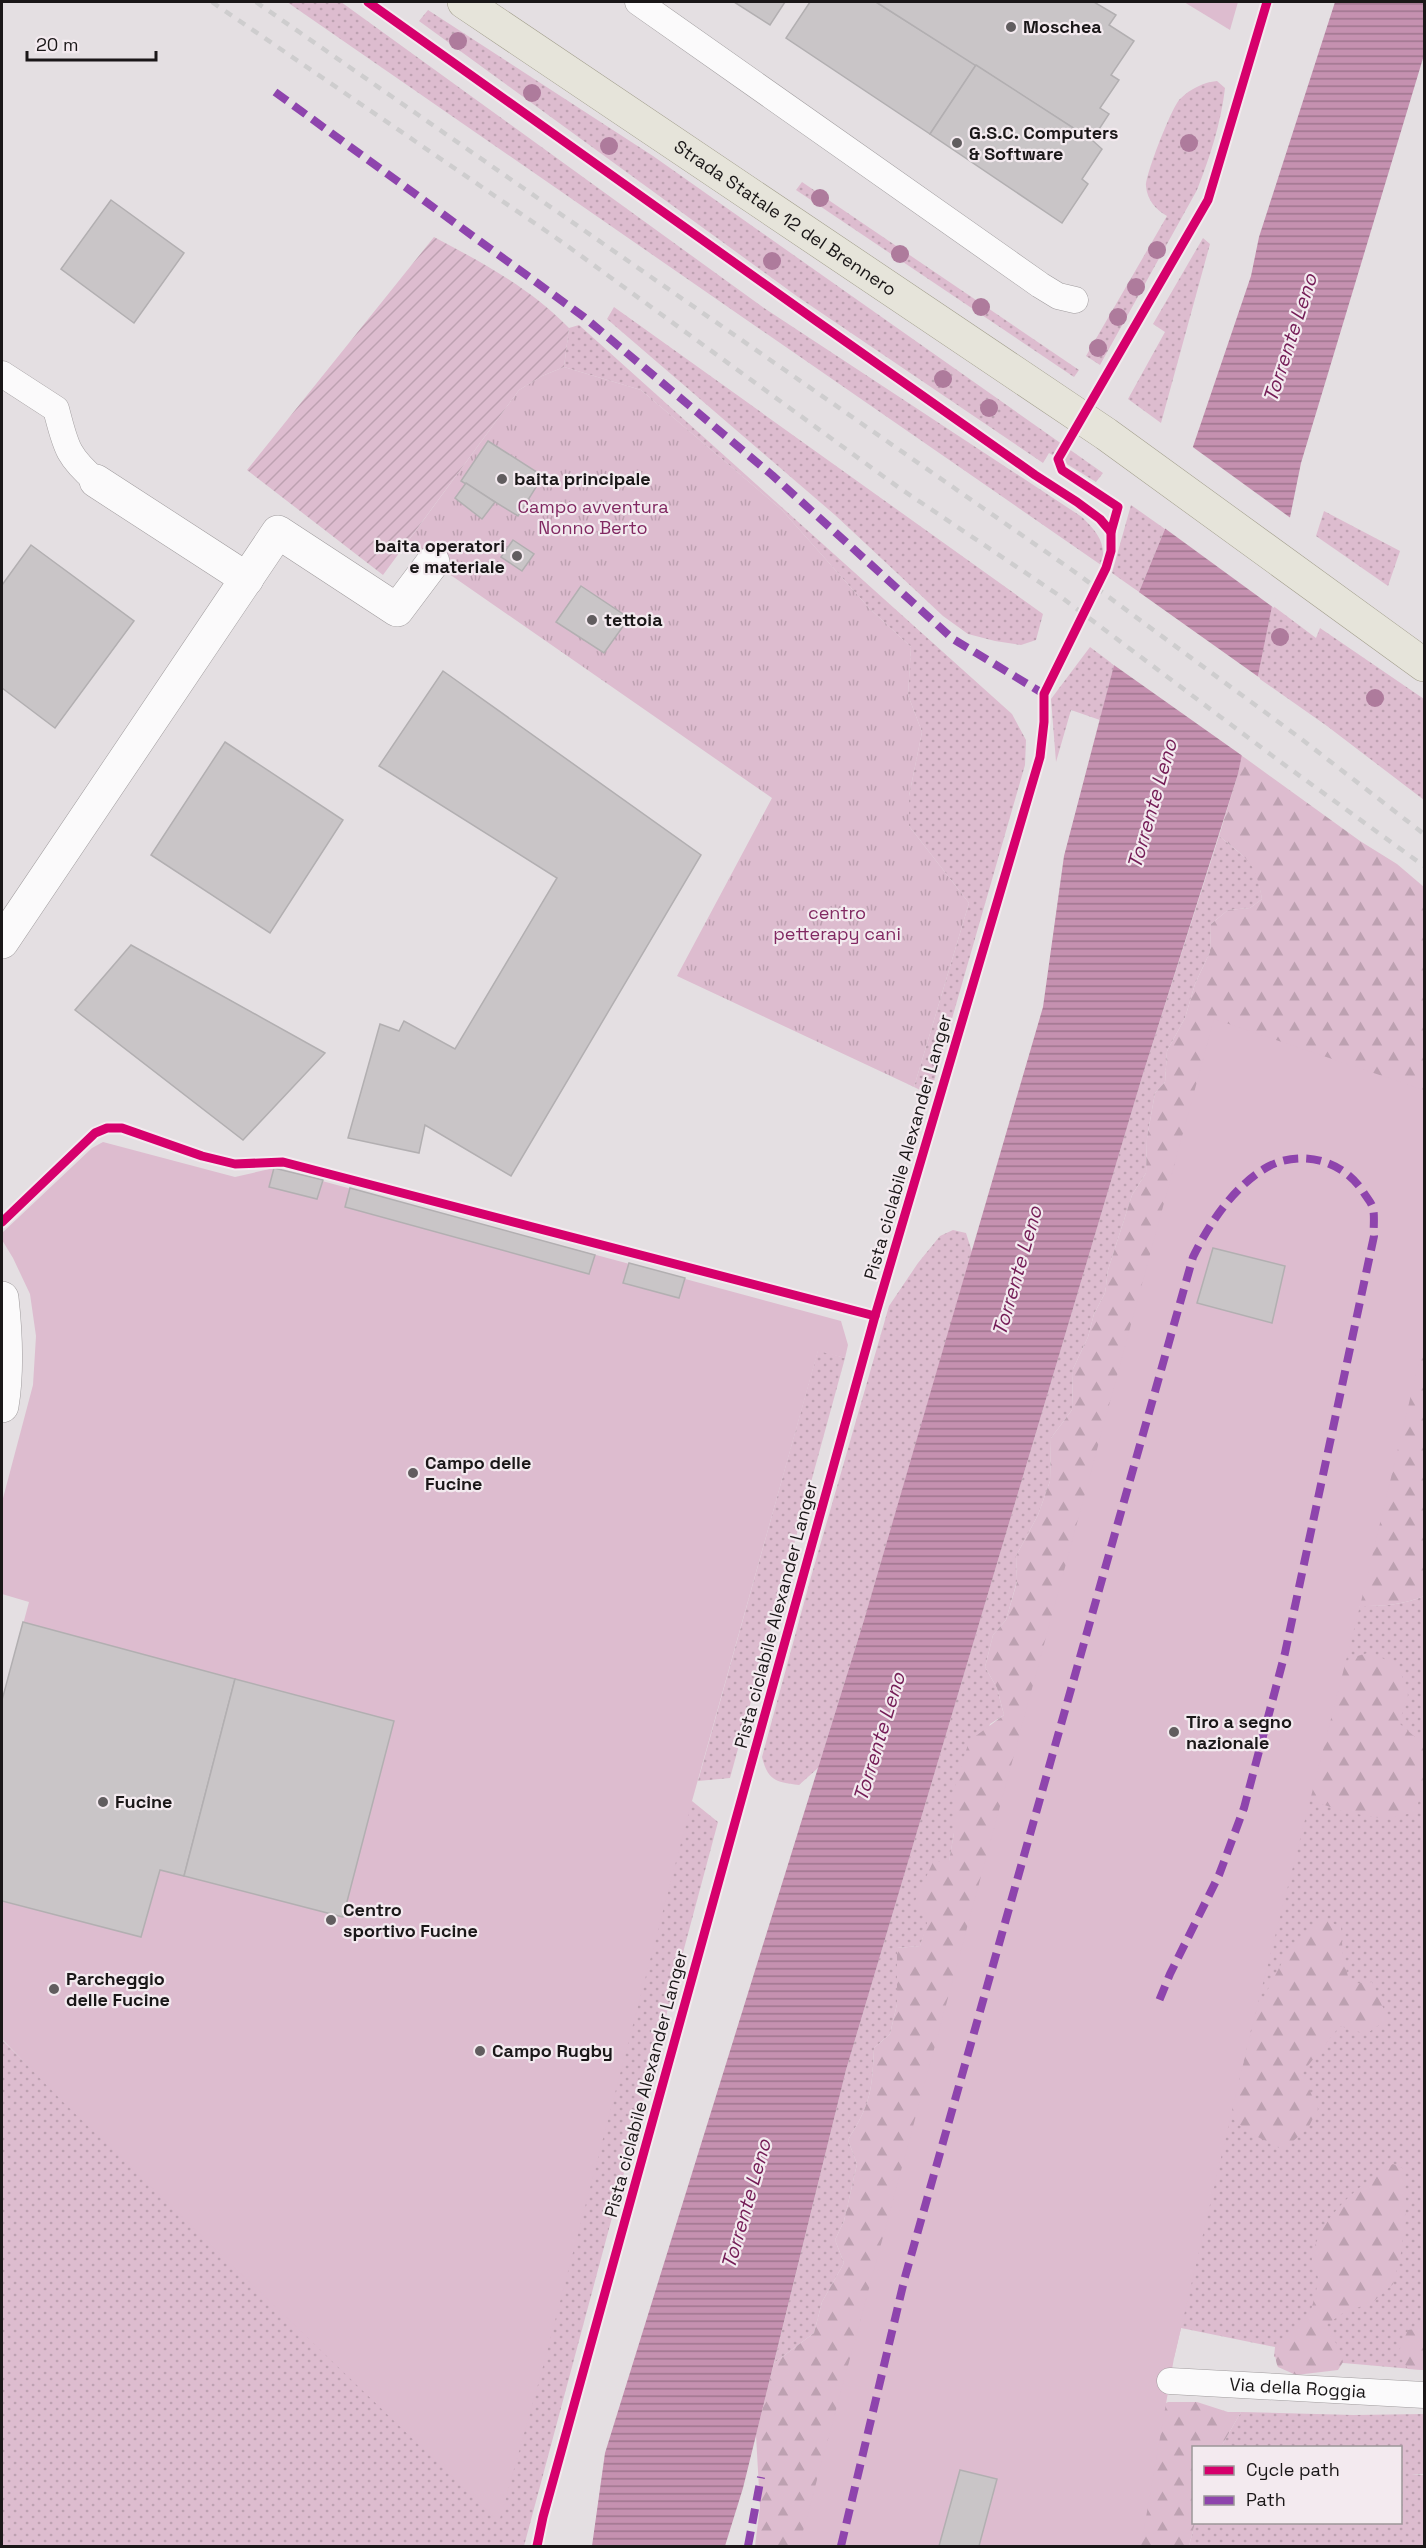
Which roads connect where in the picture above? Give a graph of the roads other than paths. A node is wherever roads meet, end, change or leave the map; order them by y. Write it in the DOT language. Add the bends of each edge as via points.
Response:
graph roads {
  1 [pos="464,2"];
  2 [pos="638,2"];
  3 [pos="1075,300"];
  4 [pos="2,374"];
  5 [pos="96,481"];
  6 [pos="433,562"];
  7 [pos="247,579"];
  8 [pos="1425,665"];
  9 [pos="2,942"];
  10 [pos="2,1298"];
  11 [pos="2,1406"];
  12 [pos="1170,2381"];
  13 [pos="1425,2395"];
  1 -- 8 [label="main road, Strada Statale 12 del Brennero" via="1106,434"];
  2 -- 3 [label="lane" via="1040,285 1058,296"];
  4 -- 5 [label="lane" via="56,409 66,447 76,464"];
  5 -- 7 [label="street"];
  6 -- 7 [label="street" via="397,610 278,532"];
  7 -- 9 [label="street"];
  10 -- 11 [label="street"];
  12 -- 13 [label="lane, Via della Roggia"];
}
